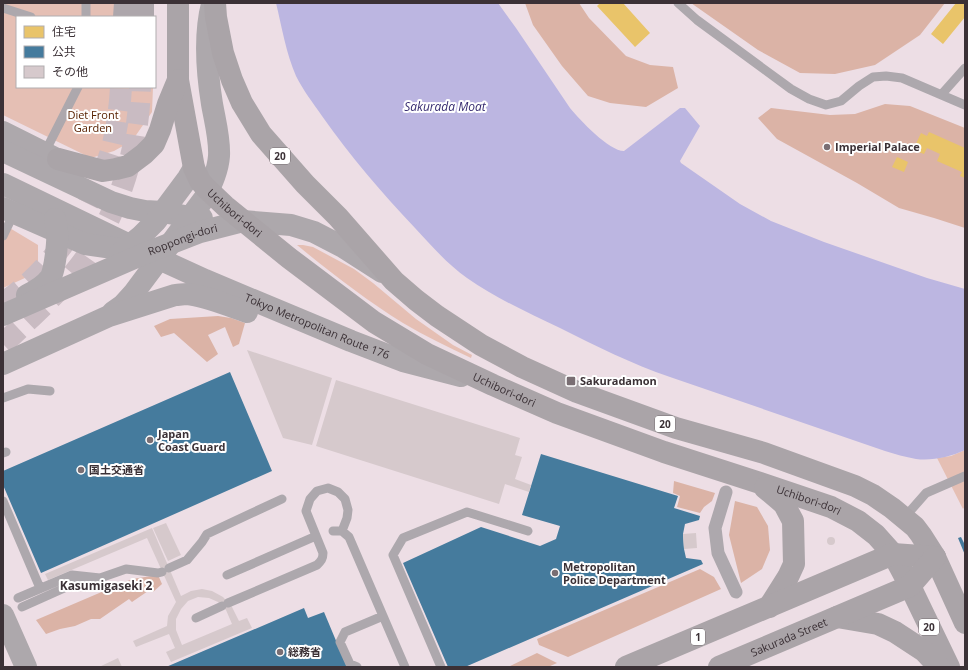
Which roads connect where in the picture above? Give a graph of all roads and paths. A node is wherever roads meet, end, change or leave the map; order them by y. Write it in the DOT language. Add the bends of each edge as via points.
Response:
graph roads {
  1 [pos="86,3"];
  2 [pos="125,3"];
  3 [pos="143,3"];
  4 [pos="178,3"];
  5 [pos="212,3"];
  6 [pos="215,3"];
  7 [pos="678,3"];
  8 [pos="3,8"];
  9 [pos="28,16"];
  10 [pos="86,16"];
  11 [pos="124,16"];
  12 [pos="143,16"];
  13 [pos="965,68"];
  14 [pos="178,80"];
  15 [pos="78,88"];
  16 [pos="941,95"];
  17 [pos="965,105"];
  18 [pos="3,132"];
  19 [pos="3,151"];
  20 [pos="52,155"];
  21 [pos="194,168"];
  22 [pos="3,184"];
  23 [pos="209,190"];
  24 [pos="111,202"];
  25 [pos="46,204"];
  26 [pos="8,210"];
  27 [pos="163,212"];
  28 [pos="190,217"];
  29 [pos="243,221"];
  30 [pos="57,232"];
  31 [pos="3,236"];
  32 [pos="145,248"];
  33 [pos="394,281"];
  34 [pos="3,308"];
  35 [pos="3,315"];
  36 [pos="109,316"];
  37 [pos="350,340"];
  38 [pos="3,364"];
  39 [pos="493,385"];
  40 [pos="50,391"];
  41 [pos="3,398"];
  42 [pos="965,476"];
  43 [pos="760,483"];
  44 [pos="726,492"];
  45 [pos="282,499"];
  46 [pos="3,501"];
  47 [pos="904,518"];
  48 [pos="528,531"];
  49 [pos="316,536"];
  50 [pos="892,554"];
  51 [pos="935,557"];
  52 [pos="227,575"];
  53 [pos="89,577"];
  54 [pos="910,586"];
  55 [pos="40,588"];
  56 [pos="736,592"];
  57 [pos="18,598"];
  58 [pos="769,607"];
  59 [pos="383,616"];
  60 [pos="838,617"];
  61 [pos="196,618"];
  62 [pos="10,622"];
  63 [pos="965,623"];
  64 [pos="637,665"];
  65 [pos="26,667"];
  66 [pos="357,667"];
  67 [pos="405,667"];
  68 [pos="441,667"];
  69 [pos="719,667"];
  70 [pos="939,667"];
  71 [pos="949,667"];
  1 -- 10 [label="lane"];
  2 -- 11 [label="highway"];
  3 -- 12 [label="highway"];
  4 -- 14 [label="highway, Uchibori-dori / 20"];
  5 -- 23 [label="main road" via="207,47 219,157"];
  6 -- 33 [label="highway, 20" via="223,53 232,80 251,119 274,150 338,216"];
  7 -- 16 [label="lane" via="697,20 791,89 826,105 841,101 873,77 902,78"];
  8 -- 9 [label="lane"];
  13 -- 16 [label="lane"];
  14 -- 20 [label="highway" via="154,144 128,166 103,171"];
  14 -- 21 [label="highway, Uchibori-dori / 20"];
  15 -- 20 [label="lane"];
  16 -- 17 [label="lane"];
  18 -- 20 [label="main road"];
  19 -- 24 [label="main road"];
  20 -- 27 [label="main road"];
  21 -- 23 [label="highway, Uchibori-dori / 20" via="200,181"];
  21 -- 27 [label="main road, Roppongi-dori"];
  22 -- 25 [label="main road, Tokyo Metropolitan Route 176"];
  23 -- 28 [label="main road"];
  23 -- 29 [label="highway, Uchibori-dori / 20"];
  24 -- 27 [label="main road" via="145,211"];
  24 -- 32 [label="main road" via="136,227"];
  25 -- 30 [label="main road" via="55,218"];
  25 -- 32 [label="main road, Tokyo Metropolitan Route 176"];
  26 -- 30 [label="main road, Tokyo Metropolitan Route 176"];
  26 -- 31 [label="lane"];
  27 -- 28 [label="main road"];
  27 -- 32 [label="main road, Roppongi-dori"];
  28 -- 29 [label="main road"];
  28 -- 32 [label="main road"];
  29 -- 32 [label="main road, Roppongi-dori"];
  29 -- 33 [label="main road, Roppongi-dori" via="291,225 314,232 343,247"];
  29 -- 39 [label="highway, Uchibori-dori / 20" via="374,322 428,354"];
  30 -- 32 [label="main road, Tokyo Metropolitan Route 176" via="85,244"];
  30 -- 34 [label="main road" via="54,269 49,280"];
  32 -- 35 [label="main road, Roppongi-dori" via="82,281"];
  32 -- 36 [label="main road" via="138,286 123,305"];
  32 -- 37 [label="main road, Tokyo Metropolitan Route 176" via="205,280"];
  33 -- 47 [label="highway, 20" via="437,316 481,345 522,367 577,392 676,428 764,453 855,486 879,499"];
  36 -- 37 [label="main road" via="186,294 208,299 306,333"];
  36 -- 38 [label="main road"];
  37 -- 39 [label="main road, Tokyo Metropolitan Route 176" via="403,361"];
  39 -- 43 [label="highway, Uchibori-dori / 20" via="557,413"];
  40 -- 41 [label="lane" via="28,389"];
  42 -- 47 [label="lane" via="926,493"];
  43 -- 50 [label="highway, Uchibori-dori / 20" via="831,507 858,521 876,535"];
  43 -- 58 [label="highway, 20" via="784,504 793,522 794,564"];
  44 -- 56 [label="street" via="715,528 718,553"];
  45 -- 53 [label="lane" via="207,534 187,560 166,570 158,573 126,569 100,578"];
  46 -- 55 [label="lane"];
  47 -- 51 [label="highway, 20" via="921,535"];
  48 -- 68 [label="lane" via="467,512 403,538 393,555"];
  49 -- 52 [label="lane"];
  49 -- 59 [label="lane" via="306,511 310,499 317,492 328,488 338,492 345,499 347,518 338,531 349,537"];
  49 -- 61 [label="lane" via="323,553 323,558 317,565"];
  50 -- 51 [label="highway, 1"];
  50 -- 54 [label="highway, Uchibori-dori / 20"];
  50 -- 58 [label="highway, 1"];
  51 -- 54 [label="highway"];
  51 -- 63 [label="highway"];
  53 -- 55 [label="lane" via="72,575"];
  53 -- 62 [label="lane"];
  54 -- 60 [label="highway, Sakurada Street"];
  54 -- 71 [label="highway, Uchibori-dori / 20"];
  55 -- 57 [label="lane"];
  58 -- 64 [label="highway, 1"];
  59 -- 66 [label="lane" via="345,632 340,642 350,664"];
  59 -- 67 [label="lane"];
  60 -- 69 [label="highway, Sakurada Street"];
  60 -- 70 [label="highway" via="878,624 896,632 924,651"];
  62 -- 65 [label="main road"];
}
